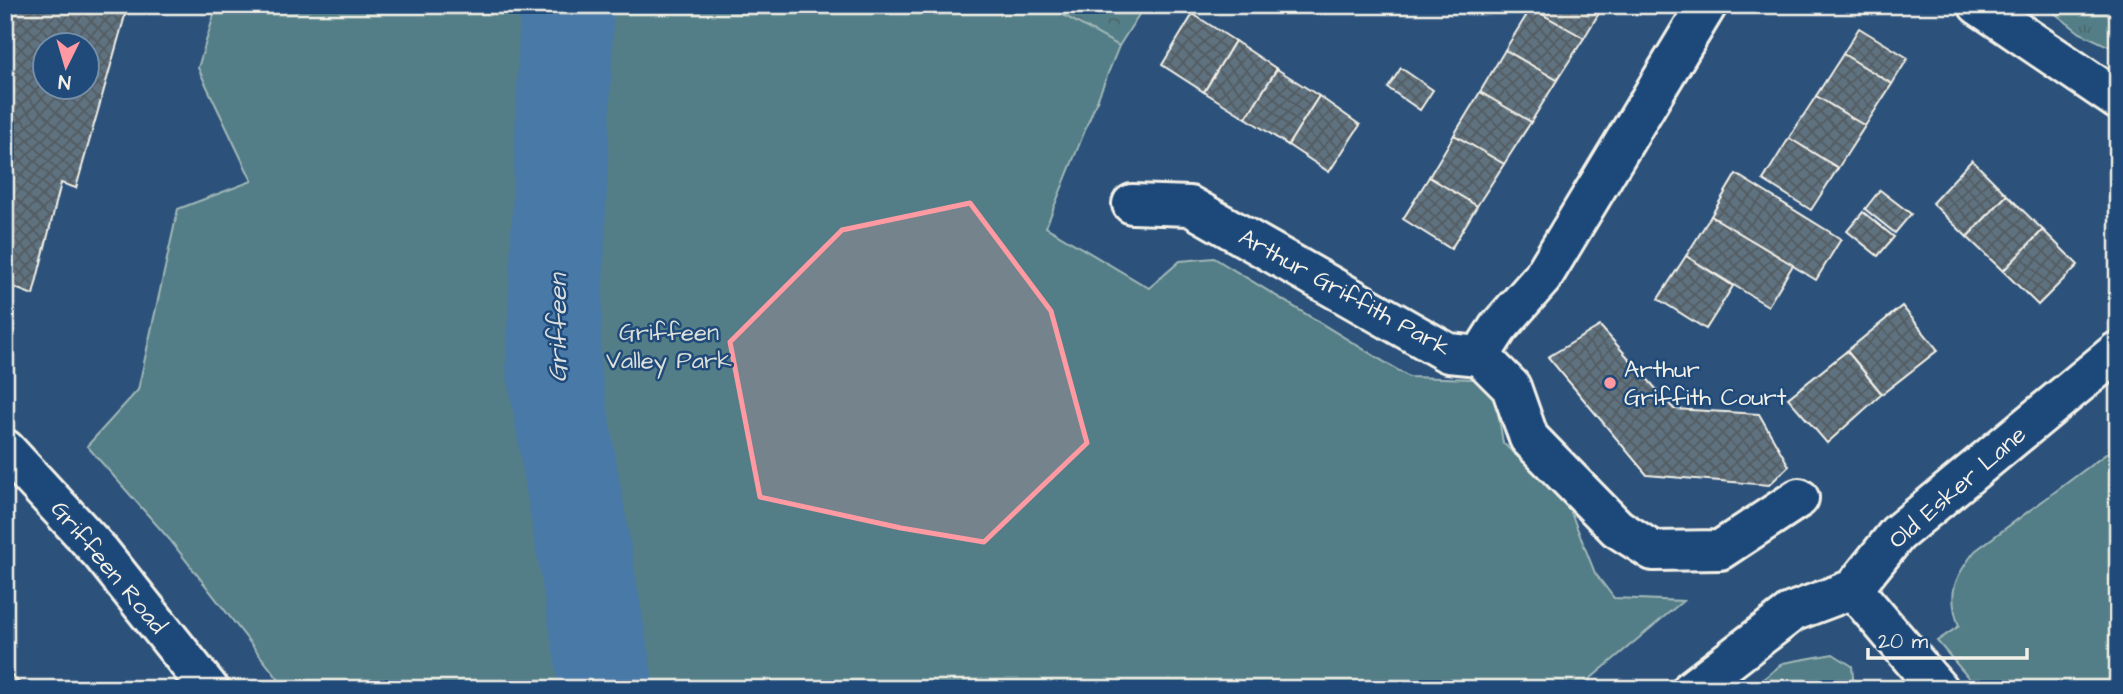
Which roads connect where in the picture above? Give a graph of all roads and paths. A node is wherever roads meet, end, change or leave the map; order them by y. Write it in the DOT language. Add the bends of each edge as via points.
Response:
graph roads {
  1 [pos="1707,5"];
  2 [pos="1978,5"];
  3 [pos="2118,100"];
  4 [pos="1132,204"];
  5 [pos="2118,351"];
  6 [pos="1480,356"];
  7 [pos="5,449"];
  8 [pos="1799,498"];
  9 [pos="1853,589"];
  10 [pos="209,689"];
  11 [pos="1692,689"];
  12 [pos="1938,689"];
  1 -- 6 [label="street, Arthur Griffith Park" via="1542,278"];
  2 -- 3 [label="street"];
  4 -- 6 [label="street, Arthur Griffith Park" via="1190,206 1448,353"];
  5 -- 9 [label="street, Old Esker Lane" via="1897,534"];
  6 -- 8 [label="street" via="1511,387 1529,438 1617,528 1653,551 1720,550"];
  7 -- 10 [label="street, Griffeen Road" via="102,553"];
  9 -- 11 [label="street" via="1792,612"];
  9 -- 12 [label="street"];
}
